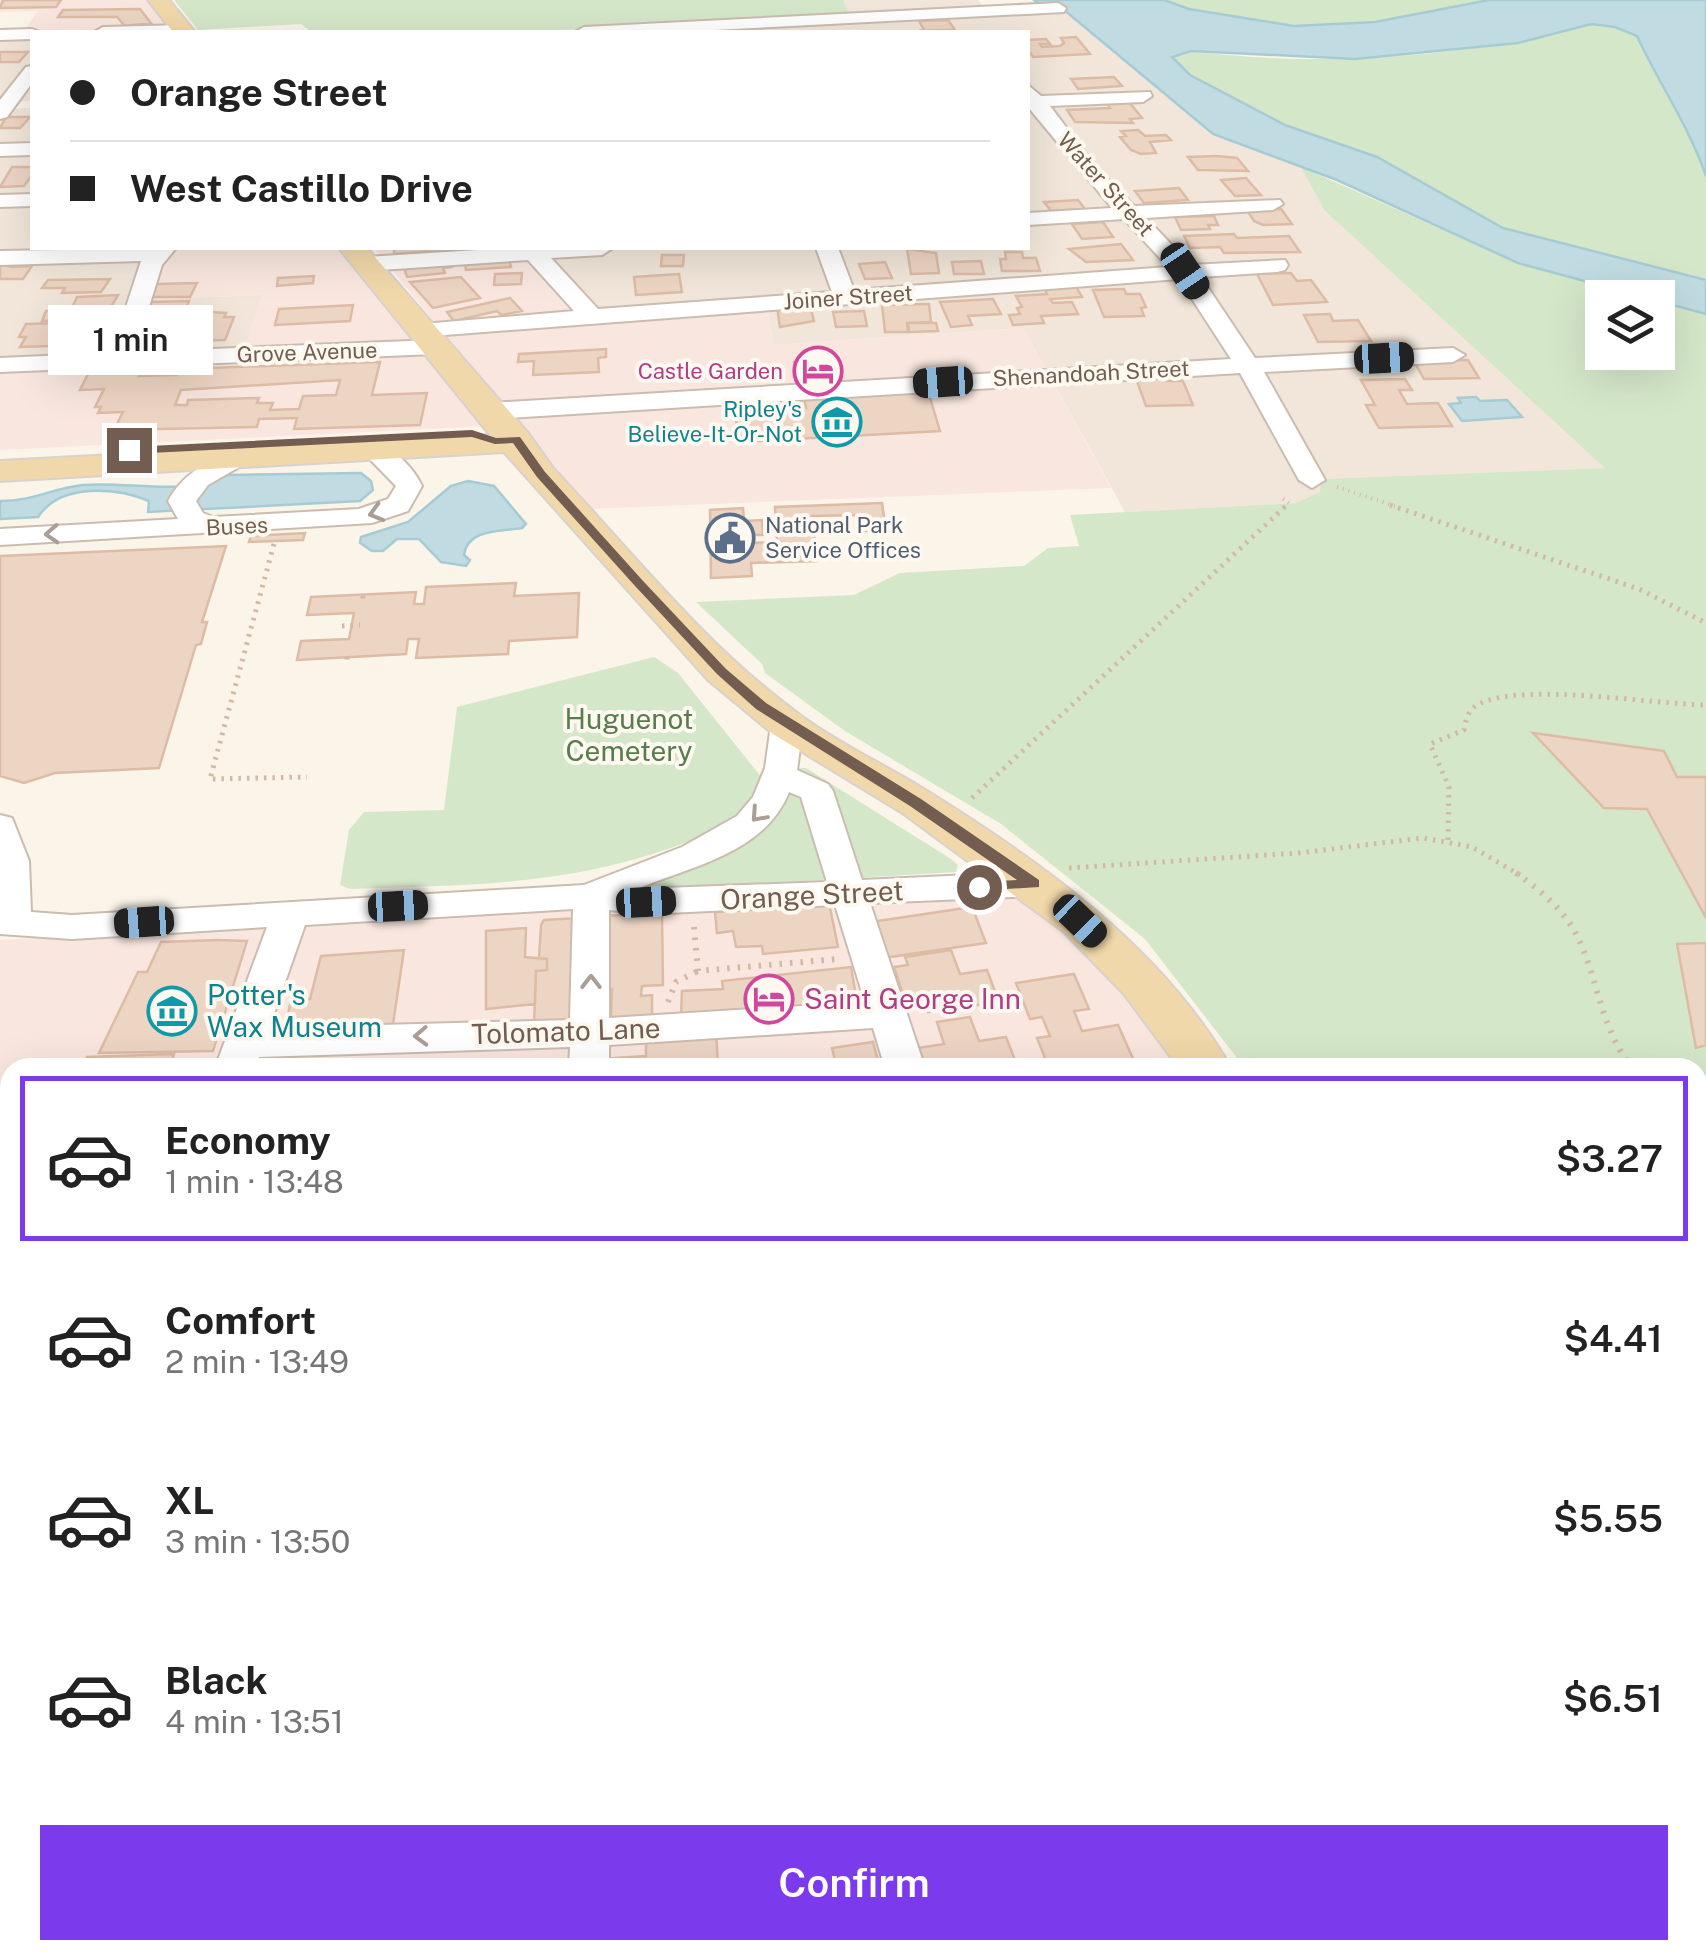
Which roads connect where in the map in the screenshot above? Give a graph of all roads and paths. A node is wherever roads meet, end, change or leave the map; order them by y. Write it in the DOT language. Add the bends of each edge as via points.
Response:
graph roads {
  1 [pos="158,0"];
  2 [pos="969,6"];
  3 [pos="1058,8"];
  4 [pos="742,28"];
  5 [pos="181,30"];
  6 [pos="663,30"];
  7 [pos="986,30"];
  8 [pos="30,34"];
  9 [pos="0,35"];
  10 [pos="27,66"];
  11 [pos="1143,96"];
  12 [pos="1030,98"];
  13 [pos="30,105"];
  14 [pos="2,108"];
  15 [pos="0,150"];
  16 [pos="30,150"];
  17 [pos="30,200"];
  18 [pos="0,201"];
  19 [pos="1272,204"];
  20 [pos="1129,212"];
  21 [pos="1030,219"];
  22 [pos="531,250"];
  23 [pos="827,250"];
  24 [pos="161,251"];
  25 [pos="359,256"];
  26 [pos="0,258"];
  27 [pos="1277,265"];
  28 [pos="1185,271"];
  29 [pos="845,297"];
  30 [pos="592,316"];
  31 [pos="427,338"];
  32 [pos="1453,355"];
  33 [pos="121,360"];
  34 [pos="1247,364"];
  35 [pos="0,366"];
  36 [pos="500,431"];
  37 [pos="389,449"];
  38 [pos="0,456"];
  39 [pos="240,458"];
  40 [pos="0,471"];
  41 [pos="541,474"];
  42 [pos="1310,477"];
  43 [pos="1283,498"];
  44 [pos="279,524"];
  45 [pos="214,527"];
  46 [pos="0,537"];
  47 [pos="1706,623"];
  48 [pos="342,626"];
  49 [pos="360,626"];
  50 [pos="1706,705"];
  51 [pos="786,725"];
  52 [pos="307,776"];
  53 [pos="782,776"];
  54 [pos="972,798"];
  55 [pos="0,826"];
  56 [pos="1448,840"];
  57 [pos="1050,876"];
  58 [pos="847,893"];
  59 [pos="591,897"];
  60 [pos="691,900"];
  61 [pos="291,912"];
  62 [pos="6,922"];
  63 [pos="868,957"];
  64 [pos="887,1014"];
  65 [pos="588,1050"];
  66 [pos="240,1055"];
  67 [pos="902,1058"];
  68 [pos="1199,1058"];
  69 [pos="1626,1058"];
  1 -- 5 [label="main road"];
  2 -- 3 [label="street"];
  2 -- 4 [label="street"];
  2 -- 7 [label="street"];
  4 -- 6 [label="street"];
  8 -- 9 [label="street"];
  10 -- 14 [label="street"];
  11 -- 12 [label="street"];
  12 -- 20 [label="street, Water Street"];
  13 -- 14 [label="street"];
  15 -- 16 [label="street"];
  17 -- 18 [label="street"];
  19 -- 20 [label="street"];
  20 -- 21 [label="street"];
  20 -- 28 [label="street, Water Street"];
  22 -- 25 [label="street"];
  22 -- 30 [label="street"];
  23 -- 29 [label="street"];
  24 -- 26 [label="street"];
  24 -- 33 [label="street" via="151,263"];
  25 -- 31 [label="main road"];
  27 -- 28 [label="street, Joiner Street"];
  28 -- 29 [label="street, Joiner Street"];
  28 -- 34 [label="street, Water Street"];
  29 -- 30 [label="street, Joiner Street"];
  30 -- 31 [label="street, Joiner Street"];
  31 -- 33 [label="street, Grove Avenue"];
  31 -- 36 [label="main road"];
  32 -- 34 [label="street, Shenandoah Street"];
  33 -- 35 [label="street, Grove Avenue"];
  34 -- 36 [label="street, Shenandoah Street"];
  34 -- 42 [label="street, Water Street"];
  36 -- 37 [label="main road" via="483,446"];
  36 -- 38 [label="main road"];
  36 -- 41 [label="main road"];
  37 -- 39 [label="main road"];
  37 -- 41 [label="main road" via="484,459"];
  37 -- 44 [label="street, Buses, one-way" via="410,486 398,505 362,517"];
  39 -- 40 [label="main road"];
  39 -- 45 [label="street" via="184,494 192,519"];
  41 -- 51 [label="main road" via="722,672"];
  42 -- 47 [label="path" via="1640,589"];
  43 -- 54 [label="path" via="1289,504"];
  44 -- 45 [label="street, Buses"];
  44 -- 52 [label="path" via="210,780"];
  45 -- 46 [label="street, Buses, one-way"];
  48 -- 49 [label="path"];
  50 -- 56 [label="path" via="1520,695 1475,705 1464,730 1430,744 1449,787"];
  51 -- 53 [label="street, Orange Street"];
  51 -- 57 [label="main road"];
  53 -- 58 [label="street" via="816,792"];
  53 -- 59 [label="street, Orange Street, one-way" via="743,830"];
  55 -- 62 [label="street" via="15,898"];
  56 -- 57 [label="path"];
  56 -- 69 [label="path" via="1512,870 1568,919"];
  57 -- 58 [label="street, Orange Street"];
  57 -- 68 [label="main road"];
  58 -- 60 [label="street, Orange Street"];
  58 -- 63 [label="street"];
  59 -- 60 [label="street, Orange Street"];
  59 -- 61 [label="street, Orange Street"];
  65 -- 59 [label="street, one-way"];
  60 -- 63 [label="path" via="698,970"];
  61 -- 62 [label="street, Orange Street" via="72,926"];
  61 -- 66 [label="street"];
  63 -- 64 [label="street"];
  64 -- 65 [label="street, Tolomato Lane"];
  64 -- 67 [label="street"];
  65 -- 66 [label="street, Tolomato Lane, one-way"];
}
